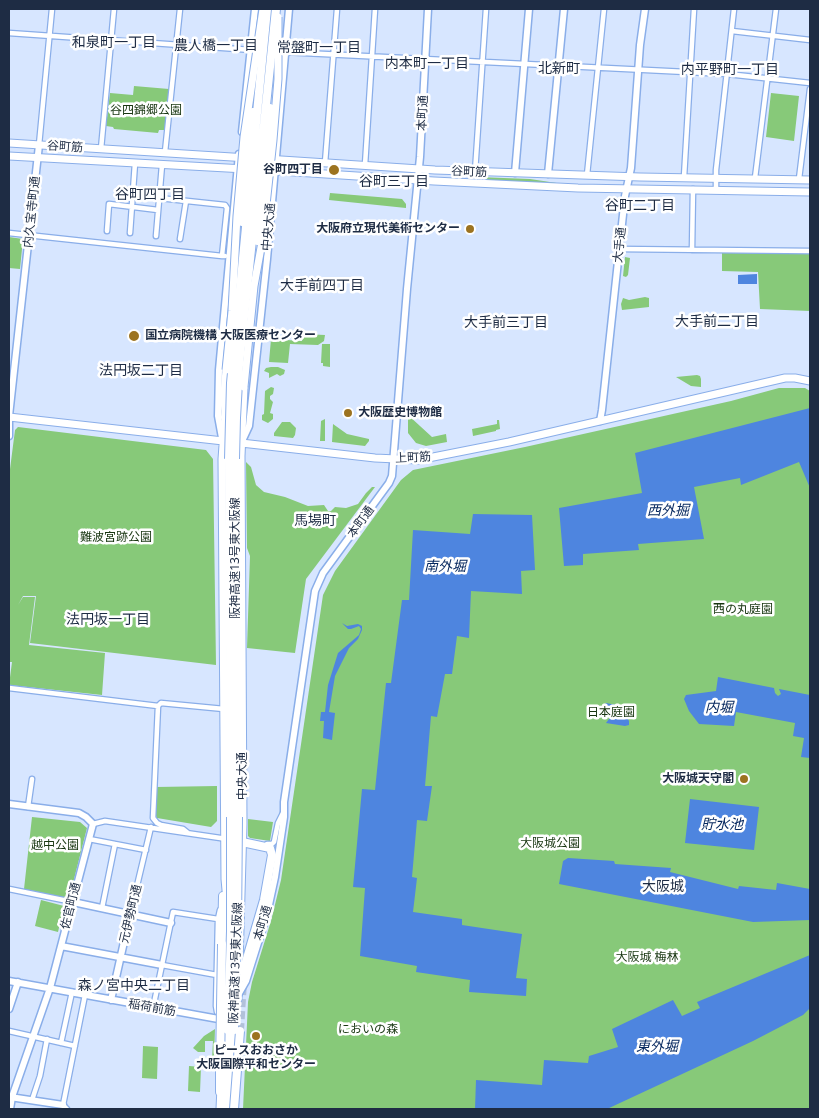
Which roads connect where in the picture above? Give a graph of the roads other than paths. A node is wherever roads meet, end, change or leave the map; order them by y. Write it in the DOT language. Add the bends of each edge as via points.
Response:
graph roads {
  1 [pos="52,9"];
  2 [pos="114,9"];
  3 [pos="180,9"];
  4 [pos="255,9"];
  5 [pos="263,9"];
  6 [pos="267,9"];
  7 [pos="277,9"];
  8 [pos="289,9"];
  9 [pos="337,9"];
  10 [pos="375,9"];
  11 [pos="428,9"];
  12 [pos="486,9"];
  13 [pos="529,9"];
  14 [pos="564,9"];
  15 [pos="604,9"];
  16 [pos="645,9"];
  17 [pos="694,9"];
  18 [pos="734,9"];
  19 [pos="776,9"];
  20 [pos="732,31"];
  21 [pos="9,33"];
  22 [pos="49,35"];
  23 [pos="773,36"];
  24 [pos="111,40"];
  25 [pos="810,40"];
  26 [pos="177,45"];
  27 [pos="268,48"];
  28 [pos="251,50"];
  29 [pos="285,52"];
  30 [pos="333,54"];
  31 [pos="372,56"];
  32 [pos="426,59"];
  33 [pos="482,62"];
  34 [pos="524,64"];
  35 [pos="559,66"];
  36 [pos="598,68"];
  37 [pos="638,70"];
  38 [pos="691,73"];
  39 [pos="727,74"];
  40 [pos="768,78"];
  41 [pos="810,83"];
  42 [pos="810,89"];
  43 [pos="9,144"];
  44 [pos="39,145"];
  45 [pos="101,149"];
  46 [pos="165,152"];
  47 [pos="9,156"];
  48 [pos="38,157"];
  49 [pos="239,158"];
  50 [pos="275,160"];
  51 [pos="135,163"];
  52 [pos="325,163"];
  53 [pos="162,165"];
  54 [pos="365,165"];
  55 [pos="237,168"];
  56 [pos="419,169"];
  57 [pos="274,171"];
  58 [pos="475,172"];
  59 [pos="515,173"];
  60 [pos="548,174"];
  61 [pos="587,175"];
  62 [pos="629,176"];
  63 [pos="684,177"];
  64 [pos="716,177"];
  65 [pos="755,178"];
  66 [pos="799,179"];
  67 [pos="418,180"];
  68 [pos="810,180"];
  69 [pos="627,188"];
  70 [pos="693,189"];
  71 [pos="716,190"];
  72 [pos="810,192"];
  73 [pos="159,198"];
  74 [pos="186,201"];
  75 [pos="132,208"];
  76 [pos="158,210"];
  77 [pos="107,231"];
  78 [pos="9,233"];
  79 [pos="130,233"];
  80 [pos="29,236"];
  81 [pos="156,236"];
  82 [pos="180,239"];
  83 [pos="619,249"];
  84 [pos="692,250"];
  85 [pos="810,251"];
  86 [pos="226,256"];
  87 [pos="254,286"];
  88 [pos="12,356"];
  89 [pos="229,371"];
  90 [pos="810,381"];
  91 [pos="9,417"];
  92 [pos="225,417"];
  93 [pos="600,421"];
  94 [pos="9,436"];
  95 [pos="223,440"];
  96 [pos="241,443"];
  97 [pos="394,460"];
  98 [pos="9,688"];
  99 [pos="158,706"];
  100 [pos="224,710"];
  101 [pos="234,740"];
  102 [pos="32,779"];
  103 [pos="9,804"];
  104 [pos="28,807"];
  105 [pos="283,813"];
  106 [pos="93,824"];
  107 [pos="151,827"];
  108 [pos="188,833"];
  109 [pos="89,839"];
  110 [pos="226,839"];
  111 [pos="242,842"];
  112 [pos="115,844"];
  113 [pos="146,850"];
  114 [pos="226,879"];
  115 [pos="9,889"];
  116 [pos="223,896"];
  117 [pos="72,902"];
  118 [pos="102,908"];
  119 [pos="130,915"];
  120 [pos="218,919"];
  121 [pos="171,922"];
  122 [pos="61,946"];
  123 [pos="120,958"];
  124 [pos="162,965"];
  125 [pos="217,975"];
  126 [pos="244,978"];
  127 [pos="9,981"];
  128 [pos="18,982"];
  129 [pos="50,988"];
  130 [pos="72,992"];
  131 [pos="85,995"];
  132 [pos="239,995"];
  133 [pos="111,1000"];
  134 [pos="152,1008"];
  135 [pos="9,1009"];
  136 [pos="225,1020"];
  137 [pos="237,1022"];
  138 [pos="9,1030"];
  139 [pos="240,1031"];
  140 [pos="33,1035"];
  141 [pos="47,1039"];
  142 [pos="61,1043"];
  143 [pos="75,1046"];
  144 [pos="10,1097"];
  145 [pos="32,1100"];
  146 [pos="65,1107"];
  147 [pos="10,1109"];
  148 [pos="220,1109"];
  149 [pos="224,1109"];
  150 [pos="233,1109"];
  1 -- 22 [label="street, 内久宝寺町通"];
  2 -- 24 [label="street"];
  3 -- 26 [label="street"];
  4 -- 28 [label="street, 中央大通"];
  5 -- 89 [label="main road, bridge" via="244,137"];
  6 -- 27 [label="highway, 阪神高速13号東大阪線, bridge"];
  7 -- 27 [label="highway, 阪神高速13号東大阪線, bridge"];
  7 -- 87 [label="main road, 中央大通, bridge" via="278,79 273,140"];
  8 -- 29 [label="street, 中央大通"];
  9 -- 30 [label="street"];
  10 -- 31 [label="street"];
  11 -- 32 [label="street, 本町通"];
  12 -- 33 [label="street"];
  13 -- 34 [label="street"];
  14 -- 35 [label="street"];
  15 -- 36 [label="street"];
  16 -- 37 [label="street, 大手通"];
  17 -- 38 [label="street"];
  18 -- 20 [label="street"];
  19 -- 23 [label="street"];
  20 -- 23 [label="street"];
  20 -- 39 [label="street"];
  21 -- 22 [label="street"];
  22 -- 24 [label="street"];
  22 -- 44 [label="street, 内久宝寺町通"];
  23 -- 25 [label="street"];
  23 -- 40 [label="street"];
  24 -- 26 [label="street"];
  24 -- 45 [label="street"];
  26 -- 28 [label="street"];
  26 -- 46 [label="street"];
  27 -- 87 [label="highway, bridge" via="268,131"];
  27 -- 89 [label="highway, bridge" via="249,148"];
  27 -- 101 [label="highway, 阪神高速13号東大阪線, bridge" via="236,418 233,488"];
  28 -- 29 [label="street"];
  28 -- 49 [label="street, 中央大通"];
  29 -- 30 [label="street"];
  29 -- 50 [label="street, 中央大通"];
  30 -- 31 [label="street"];
  30 -- 52 [label="street"];
  31 -- 32 [label="street"];
  31 -- 54 [label="street"];
  32 -- 33 [label="street"];
  32 -- 56 [label="street, 本町通"];
  33 -- 34 [label="street"];
  33 -- 58 [label="street"];
  34 -- 35 [label="street"];
  34 -- 59 [label="street"];
  35 -- 36 [label="street"];
  35 -- 60 [label="street"];
  36 -- 37 [label="street"];
  36 -- 61 [label="street"];
  37 -- 38 [label="street"];
  37 -- 62 [label="street, 大手通"];
  38 -- 39 [label="street"];
  38 -- 63 [label="street"];
  39 -- 40 [label="street"];
  39 -- 64 [label="street"];
  40 -- 41 [label="street"];
  40 -- 65 [label="street"];
  42 -- 66 [label="street"];
  43 -- 44 [label="main road, 谷町筋"];
  44 -- 45 [label="main road, 谷町筋"];
  44 -- 48 [label="street, 内久宝寺町通"];
  45 -- 46 [label="main road, 谷町筋"];
  46 -- 49 [label="main road, 谷町筋"];
  47 -- 48 [label="main road, 谷町筋"];
  48 -- 51 [label="main road, 谷町筋"];
  48 -- 80 [label="street, 内久宝寺町通"];
  49 -- 50 [label="main road, 谷町筋"];
  49 -- 55 [label="street, 中央大通"];
  50 -- 52 [label="main road, 谷町筋"];
  50 -- 57 [label="street, 中央大通"];
  51 -- 53 [label="main road, 谷町筋"];
  51 -- 75 [label="street"];
  52 -- 54 [label="main road, 谷町筋"];
  53 -- 55 [label="main road, 谷町筋"];
  53 -- 73 [label="street"];
  54 -- 56 [label="main road, 谷町筋"];
  55 -- 57 [label="main road, 谷町筋"];
  55 -- 86 [label="street, 中央大通"];
  56 -- 58 [label="main road, 谷町筋"];
  56 -- 67 [label="street, 本町通"];
  57 -- 67 [label="main road, 谷町筋"];
  57 -- 96 [label="street, 中央大通" via="249,426"];
  58 -- 59 [label="main road, 谷町筋"];
  59 -- 60 [label="main road, 谷町筋"];
  60 -- 61 [label="main road, 谷町筋"];
  61 -- 62 [label="main road, 谷町筋"];
  62 -- 63 [label="main road, 谷町筋"];
  62 -- 69 [label="street, 大手通"];
  63 -- 64 [label="main road, 谷町筋"];
  64 -- 65 [label="main road, 谷町筋"];
  64 -- 71 [label="street"];
  65 -- 66 [label="main road, 谷町筋"];
  66 -- 68 [label="main road, 谷町筋"];
  67 -- 69 [label="main road, 谷町筋"];
  67 -- 97 [label="street, 本町通"];
  69 -- 70 [label="main road, 谷町筋"];
  69 -- 83 [label="street, 大手通"];
  70 -- 71 [label="main road, 谷町筋"];
  70 -- 84 [label="street"];
  71 -- 72 [label="main road, 谷町筋"];
  73 -- 74 [label="street"];
  73 -- 76 [label="street"];
  74 -- 82 [label="street"];
  74 -- 86 [label="street" via="227,206"];
  75 -- 76 [label="street"];
  75 -- 77 [label="street" via="109,204"];
  75 -- 79 [label="street"];
  76 -- 81 [label="street"];
  78 -- 80 [label="street"];
  80 -- 86 [label="street"];
  80 -- 88 [label="street, 内久宝寺町通"];
  83 -- 84 [label="street"];
  83 -- 93 [label="street, 大手通"];
  84 -- 85 [label="street"];
  86 -- 95 [label="street, 中央大通" via="218,392"];
  87 -- 96 [label="main road, 中央大通, bridge"];
  88 -- 91 [label="street, 内久宝寺町通"];
  89 -- 92 [label="highway"];
  90 -- 93 [label="main road, 上町筋" via="785,378"];
  91 -- 94 [label="street, 内久宝寺町通"];
  91 -- 95 [label="main road, 上町筋"];
  92 -- 95 [label="main road, 中央大通"];
  93 -- 97 [label="main road, 上町筋" via="418,460"];
  95 -- 96 [label="main road, 上町筋"];
  95 -- 100 [label="main road, 中央大通"];
  96 -- 97 [label="main road, 上町筋"];
  96 -- 111 [label="main road, 中央大通"];
  97 -- 105 [label="street, 本町通" via="389,483 324,573 315,591"];
  98 -- 99 [label="street"];
  99 -- 100 [label="street" via="161,703"];
  99 -- 108 [label="street" via="154,818 161,825 184,829"];
  100 -- 110 [label="main road, 中央大通"];
  101 -- 149 [label="highway, 阪神高速13号東大阪線, bridge"];
  101 -- 150 [label="highway, 阪神高速13号東大阪線, bridge" via="237,929"];
  102 -- 104 [label="street"];
  103 -- 104 [label="street"];
  104 -- 106 [label="street" via="79,813"];
  105 -- 111 [label="street" via="273,844"];
  105 -- 132 [label="street, 本町通" via="278,864 267,914"];
  106 -- 107 [label="street" via="106,821"];
  106 -- 109 [label="street, 佐官町通"];
  107 -- 108 [label="street"];
  107 -- 113 [label="street, 元伊勢町通"];
  108 -- 110 [label="street"];
  109 -- 112 [label="street"];
  109 -- 117 [label="street, 佐官町通"];
  110 -- 111 [label="street"];
  110 -- 114 [label="main road, 中央大通"];
  111 -- 126 [label="highway" via="270,848 272,855"];
  111 -- 132 [label="main road, 中央大通"];
  112 -- 113 [label="street"];
  112 -- 118 [label="street"];
  113 -- 119 [label="street, 元伊勢町通"];
  114 -- 116 [label="street, 中央大通"];
  114 -- 136 [label="main road, 中央大通" via="229,944"];
  115 -- 117 [label="street"];
  116 -- 120 [label="street, 中央大通"];
  116 -- 148 [label="highway, bridge"];
  117 -- 118 [label="street"];
  117 -- 122 [label="street, 佐官町通"];
  118 -- 119 [label="street"];
  119 -- 121 [label="street"];
  119 -- 123 [label="street, 元伊勢町通"];
  120 -- 121 [label="street" via="173,912"];
  120 -- 125 [label="street, 中央大通"];
  121 -- 124 [label="street"];
  122 -- 123 [label="street"];
  122 -- 129 [label="street, 佐官町通"];
  123 -- 124 [label="street"];
  123 -- 133 [label="street, 元伊勢町通"];
  124 -- 125 [label="street"];
  124 -- 134 [label="street"];
  125 -- 136 [label="street, 中央大通" via="217,1012"];
  127 -- 128 [label="street, 稲荷前筋"];
  128 -- 129 [label="street, 稲荷前筋"];
  128 -- 135 [label="street"];
  129 -- 130 [label="street, 稲荷前筋"];
  129 -- 140 [label="street, 佐官町通"];
  130 -- 131 [label="street, 稲荷前筋"];
  130 -- 142 [label="street"];
  131 -- 133 [label="street, 稲荷前筋"];
  131 -- 143 [label="street"];
  132 -- 136 [label="street, 本町通"];
  132 -- 137 [label="main road, 中央大通"];
  133 -- 134 [label="street, 稲荷前筋"];
  134 -- 136 [label="street, 稲荷前筋"];
  136 -- 137 [label="street, 稲荷前筋"];
  136 -- 148 [label="main road, 中央大通"];
  137 -- 150 [label="main road, 中央大通"];
  138 -- 140 [label="street"];
  139 -- 150 [label="highway, bridge"];
  140 -- 141 [label="street"];
  140 -- 144 [label="street, 佐官町通"];
  141 -- 142 [label="street"];
  141 -- 145 [label="street"];
  142 -- 143 [label="street"];
  143 -- 146 [label="street"];
  144 -- 145 [label="street"];
  144 -- 147 [label="street, 佐官町通"];
  145 -- 146 [label="street"];
}
